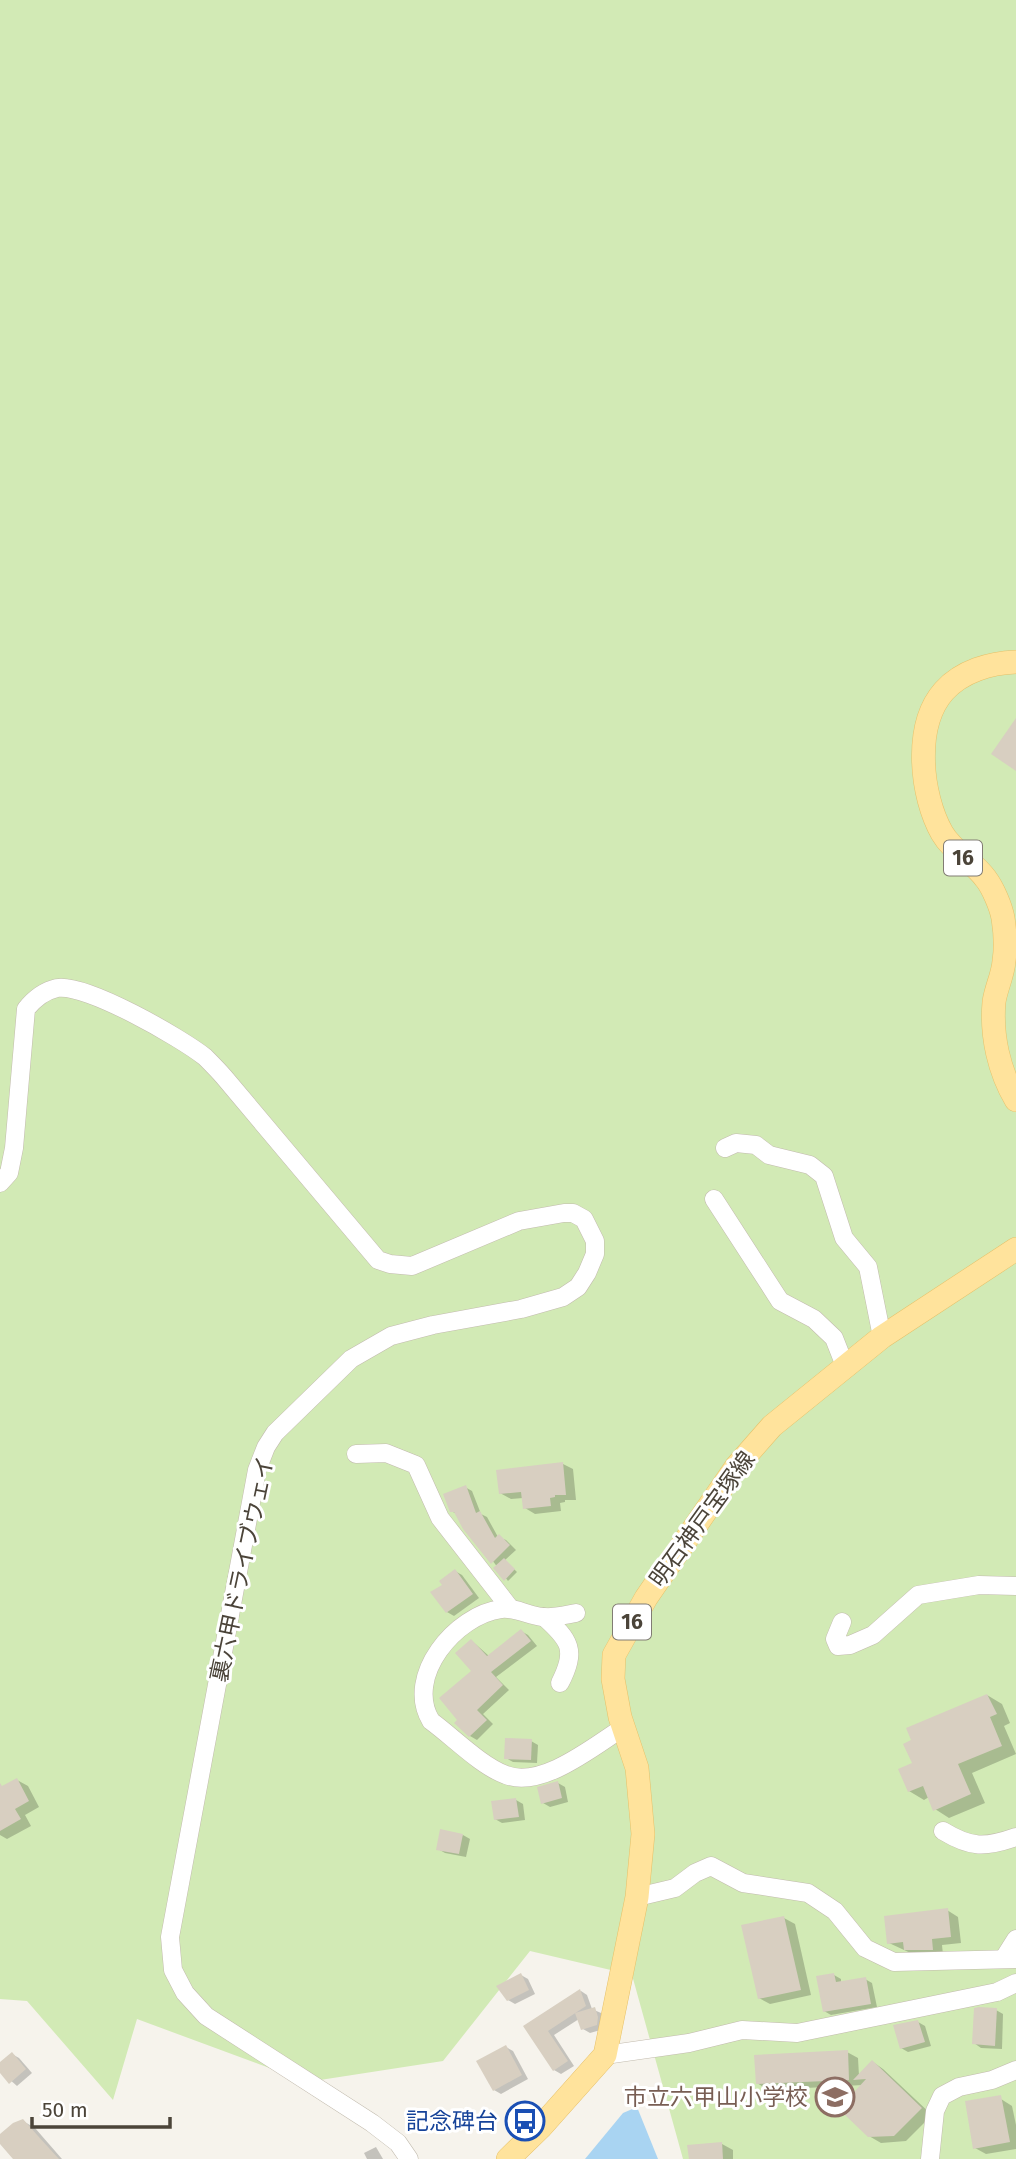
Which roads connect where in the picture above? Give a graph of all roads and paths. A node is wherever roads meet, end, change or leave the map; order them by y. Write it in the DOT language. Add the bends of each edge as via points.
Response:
graph roads {
  1 [pos="1016,662"];
  2 [pos="1016,1100"];
  3 [pos="725,1147"];
  4 [pos="0,1183"];
  5 [pos="714,1199"];
  6 [pos="1016,1249"];
  7 [pos="882,1337"];
  8 [pos="845,1366"];
  9 [pos="356,1454"];
  10 [pos="1016,1586"];
  11 [pos="510,1608"];
  12 [pos="576,1613"];
  13 [pos="544,1618"];
  14 [pos="842,1622"];
  15 [pos="561,1682"];
  16 [pos="624,1727"];
  17 [pos="943,1831"];
  18 [pos="1016,1837"];
  19 [pos="637,1897"];
  20 [pos="1016,1939"];
  21 [pos="1010,1959"];
  22 [pos="1016,1983"];
  23 [pos="605,2054"];
  24 [pos="1016,2070"];
  25 [pos="409,2159"];
  26 [pos="508,2159"];
  27 [pos="929,2159"];
  1 -- 2 [label="main road, 16" via="971,671 944,691 932,712 923,749 926,795 942,833 986,879 1003,917 1004,961 994,1002 996,1050"];
  3 -- 7 [label="street" via="756,1145 769,1155 810,1165 824,1176 844,1238 869,1267"];
  4 -- 25 [label="street, 裏六甲ドライブウェイ" via="9,1173 14,1148 26,1009 37,996 58,988 81,991 128,1011 204,1057 378,1259 412,1266 519,1221 564,1213 584,1219 595,1241 587,1273 578,1287 562,1297 391,1336 351,1359 275,1433 257,1470 170,1937 173,1970 185,1993 206,2016 372,2123 398,2143"];
  5 -- 8 [label="street" via="780,1301 814,1319 834,1338"];
  6 -- 7 [label="main road, 明石神戸宝塚線 / 16"];
  7 -- 8 [label="main road, 明石神戸宝塚線 / 16"];
  8 -- 16 [label="main road, 明石神戸宝塚線 / 16" via="772,1426 736,1467 646,1598 614,1655 613,1679"];
  9 -- 11 [label="street" via="386,1453 416,1465 440,1518"];
  10 -- 14 [label="street" via="979,1585 918,1595 873,1635 838,1646 835,1639"];
  11 -- 13 [label="street"];
  11 -- 16 [label="street" via="489,1611 442,1644 423,1690 431,1721 490,1767 524,1778 566,1763"];
  12 -- 13 [label="street"];
  13 -- 15 [label="street" via="566,1639 570,1652"];
  16 -- 19 [label="main road, 明石神戸宝塚線 / 16" via="637,1768 643,1834"];
  17 -- 18 [label="street" via="970,1845"];
  19 -- 21 [label="street" via="675,1888 710,1866 743,1883 808,1893 835,1911 865,1948 894,1962"];
  19 -- 23 [label="main road, 明石神戸宝塚線 / 16"];
  20 -- 21 [label="street"];
  22 -- 23 [label="street" via="997,1993 797,2033 743,2030"];
  23 -- 26 [label="main road, 明石神戸宝塚線 / 16"];
  24 -- 27 [label="street" via="942,2096 935,2111"];
}
